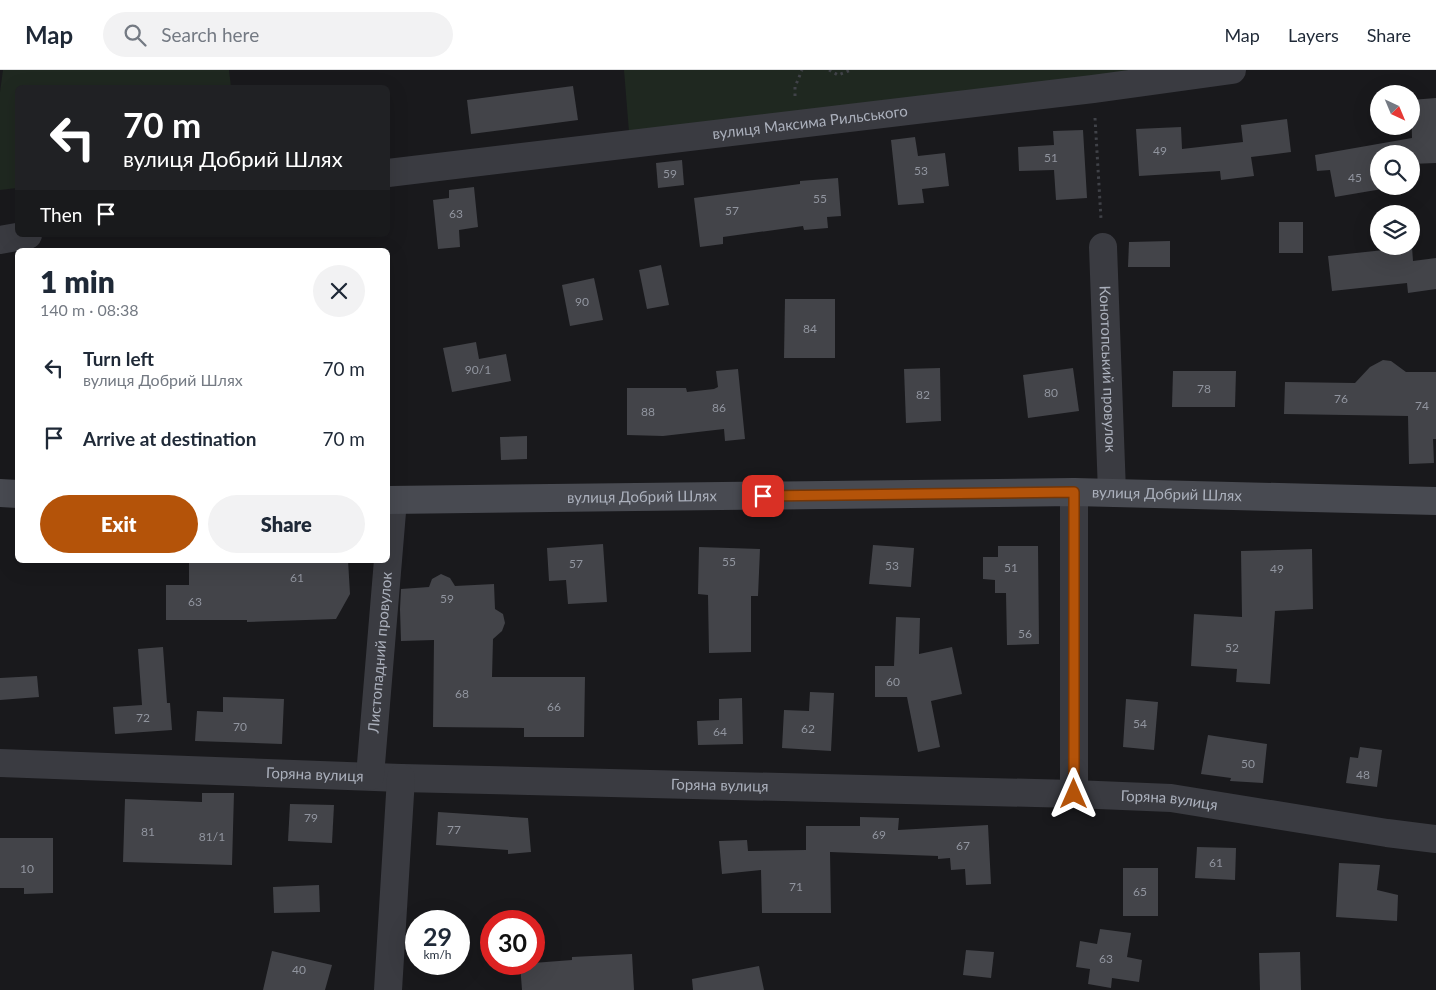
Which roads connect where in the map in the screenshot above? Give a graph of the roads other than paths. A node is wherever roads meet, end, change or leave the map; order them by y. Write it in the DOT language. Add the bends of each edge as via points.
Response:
graph roads {
  1 [pos="1232,70"];
  2 [pos="390,173"];
  3 [pos="17,237"];
  4 [pos="0,240"];
  5 [pos="1103,247"];
  6 [pos="1074,492"];
  7 [pos="1112,492"];
  8 [pos="0,494"];
  9 [pos="15,494"];
  10 [pos="390,500"];
  11 [pos="1436,501"];
  12 [pos="385,563"];
  13 [pos="0,764"];
  14 [pos="370,776"];
  15 [pos="401,778"];
  16 [pos="1074,794"];
  17 [pos="1436,839"];
  18 [pos="388,990"];
  1 -- 2 [label="street, вулиця Максима Рильського"];
  3 -- 4 [label="street"];
  5 -- 7 [label="street, Конотопський провулок"];
  6 -- 7 [label="street, вулиця Добрий Шлях"];
  6 -- 10 [label="street, вулиця Добрий Шлях"];
  6 -- 16 [label="street"];
  7 -- 11 [label="street, вулиця Добрий Шлях"];
  8 -- 9 [label="street"];
  12 -- 14 [label="street, Листопадний провулок"];
  13 -- 14 [label="street, Горяна вулиця"];
  14 -- 15 [label="street, Горяна вулиця"];
  15 -- 16 [label="street, Горяна вулиця"];
  15 -- 18 [label="street"];
  16 -- 17 [label="street, Горяна вулиця" via="1171,798"];
}
